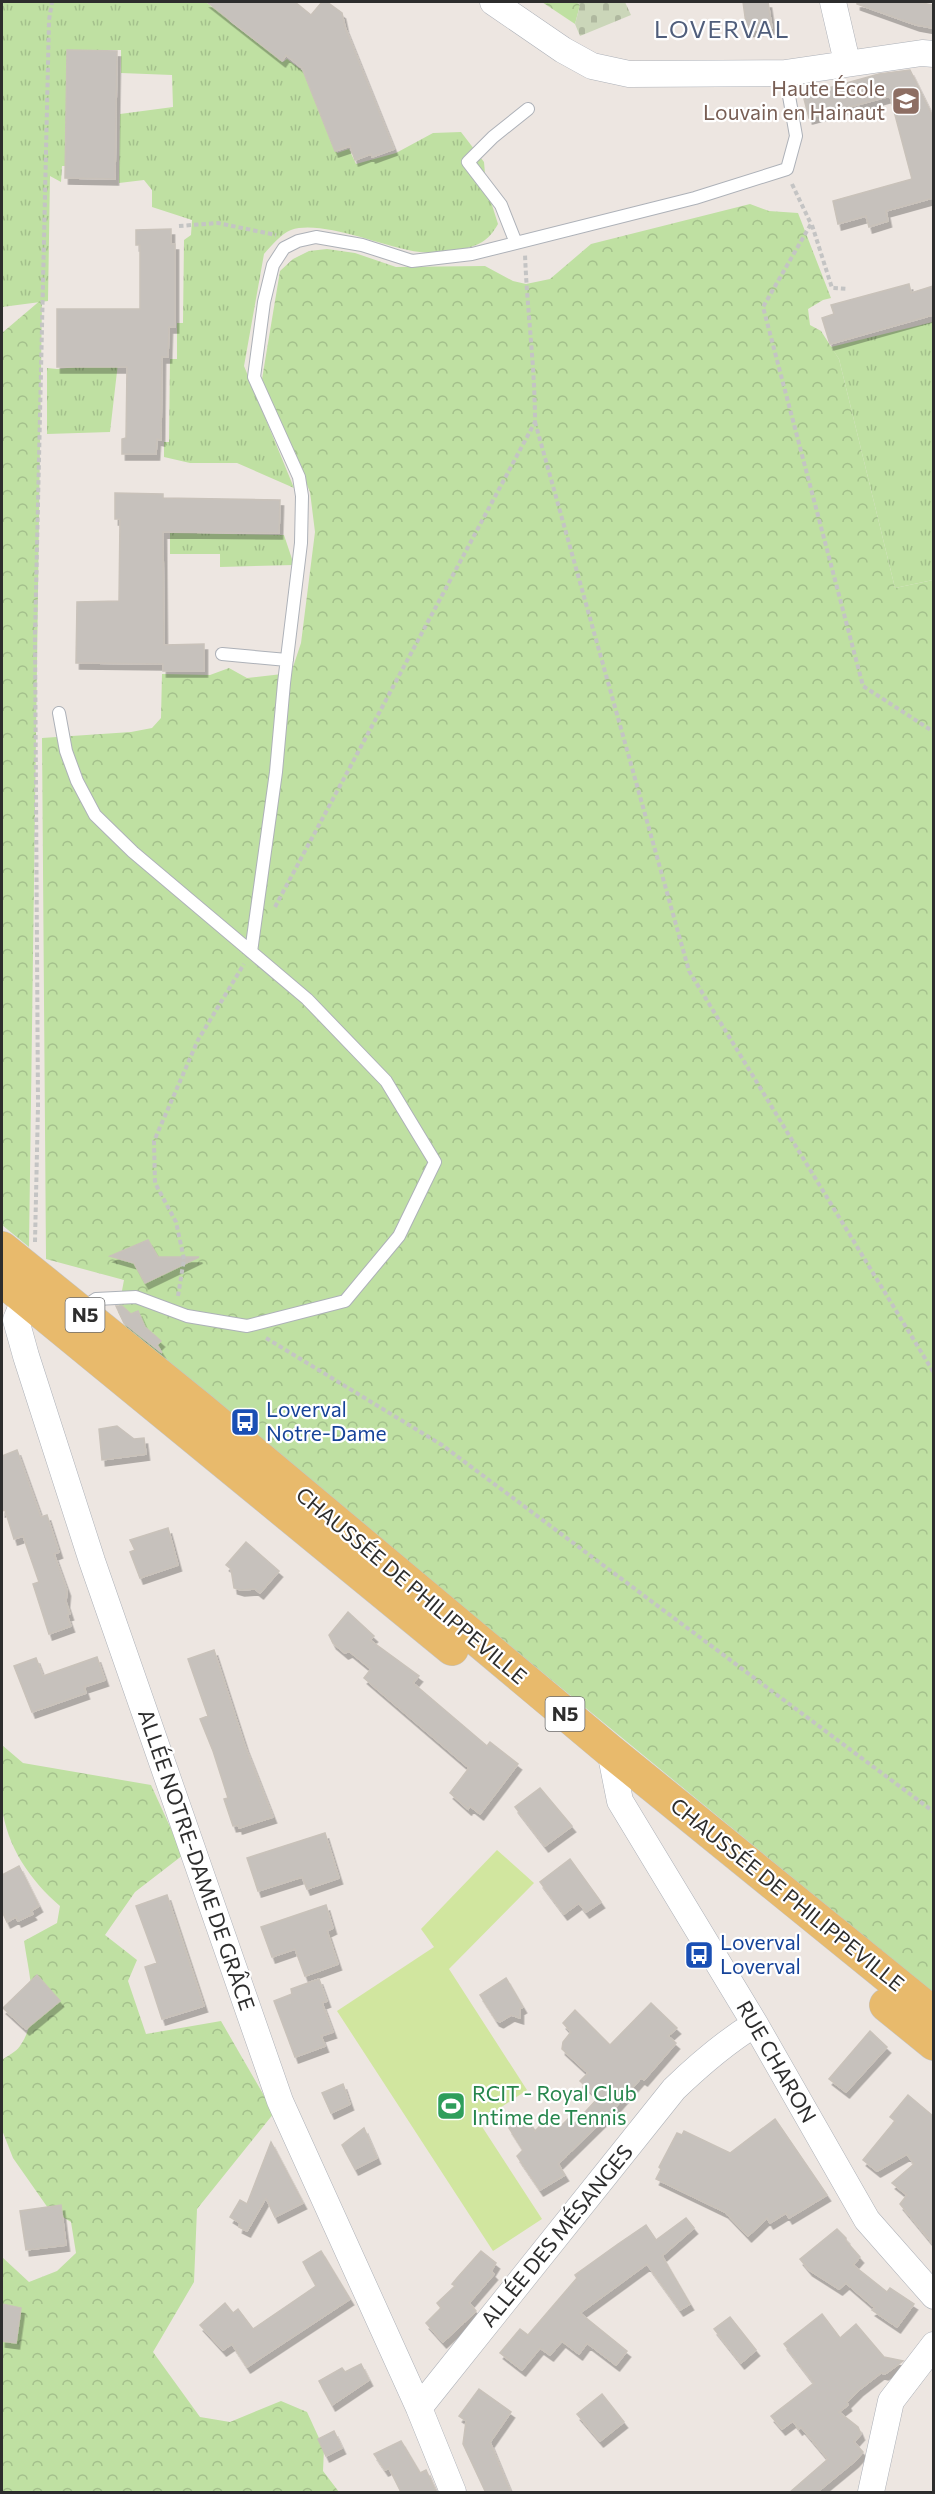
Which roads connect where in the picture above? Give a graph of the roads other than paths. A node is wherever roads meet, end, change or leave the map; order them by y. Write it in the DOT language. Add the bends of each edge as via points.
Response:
graph roads {
  1 [pos="493,2"];
  2 [pos="833,2"];
  3 [pos="933,54"];
  4 [pos="847,62"];
  5 [pos="785,73"];
  6 [pos="528,109"];
  7 [pos="520,242"];
  8 [pos="222,654"];
  9 [pos="287,660"];
  10 [pos="59,713"];
  11 [pos="251,951"];
  12 [pos="2,1248"];
  13 [pos="26,1284"];
  14 [pos="79,1311"];
  15 [pos="613,1767"];
  16 [pos="933,2014"];
  17 [pos="754,2024"];
  18 [pos="933,2044"];
  19 [pos="933,2296"];
  20 [pos="933,2345"];
  21 [pos="419,2408"];
  22 [pos="453,2493"];
  23 [pos="871,2493"];
  1 -- 5 [label="street" via="592,66 629,74"];
  2 -- 4 [label="street"];
  3 -- 4 [label="street"];
  4 -- 5 [label="street"];
  5 -- 7 [label="lane" via="796,136 787,169 695,198"];
  6 -- 7 [label="lane" via="468,162 501,205"];
  7 -- 9 [label="lane" via="472,254 412,261 362,244 316,237 284,248 273,265 254,377 299,477 302,496 301,543"];
  8 -- 9 [label="lane"];
  9 -- 11 [label="lane"];
  10 -- 11 [label="lane" via="66,751 95,814 133,852"];
  11 -- 14 [label="lane" via="307,999 386,1081 435,1162 399,1236 345,1301 248,1326 187,1316 136,1297 96,1299"];
  12 -- 13 [label="main road, CHAUSSÉE DE PHILIPPEVILLE / N5"];
  13 -- 14 [label="main road, CHAUSSÉE DE PHILIPPEVILLE / N5"];
  13 -- 15 [label="main road, CHAUSSÉE DE PHILIPPEVILLE / N5" via="109,1369"];
  13 -- 21 [label="street, ALLÉE NOTRE-DAME DE GRÂCE" via="16,1320 33,1378 92,1561 280,2101"];
  14 -- 15 [label="main road, CHAUSSÉE DE PHILIPPEVILLE / N5" via="200,1408"];
  15 -- 16 [label="main road, CHAUSSÉE DE PHILIPPEVILLE / N5"];
  15 -- 17 [label="street, RUE CHARON" via="620,1801"];
  15 -- 18 [label="main road, CHAUSSÉE DE PHILIPPEVILLE / N5"];
  17 -- 19 [label="street, RUE CHARON" via="867,2220"];
  17 -- 21 [label="street, ALLÉE DES MÉSANGES" via="709,2055 674,2089"];
  20 -- 23 [label="street" via="891,2401"];
  21 -- 22 [label="street, ALLÉE NOTRE-DAME DE GRÂCE"];
}
